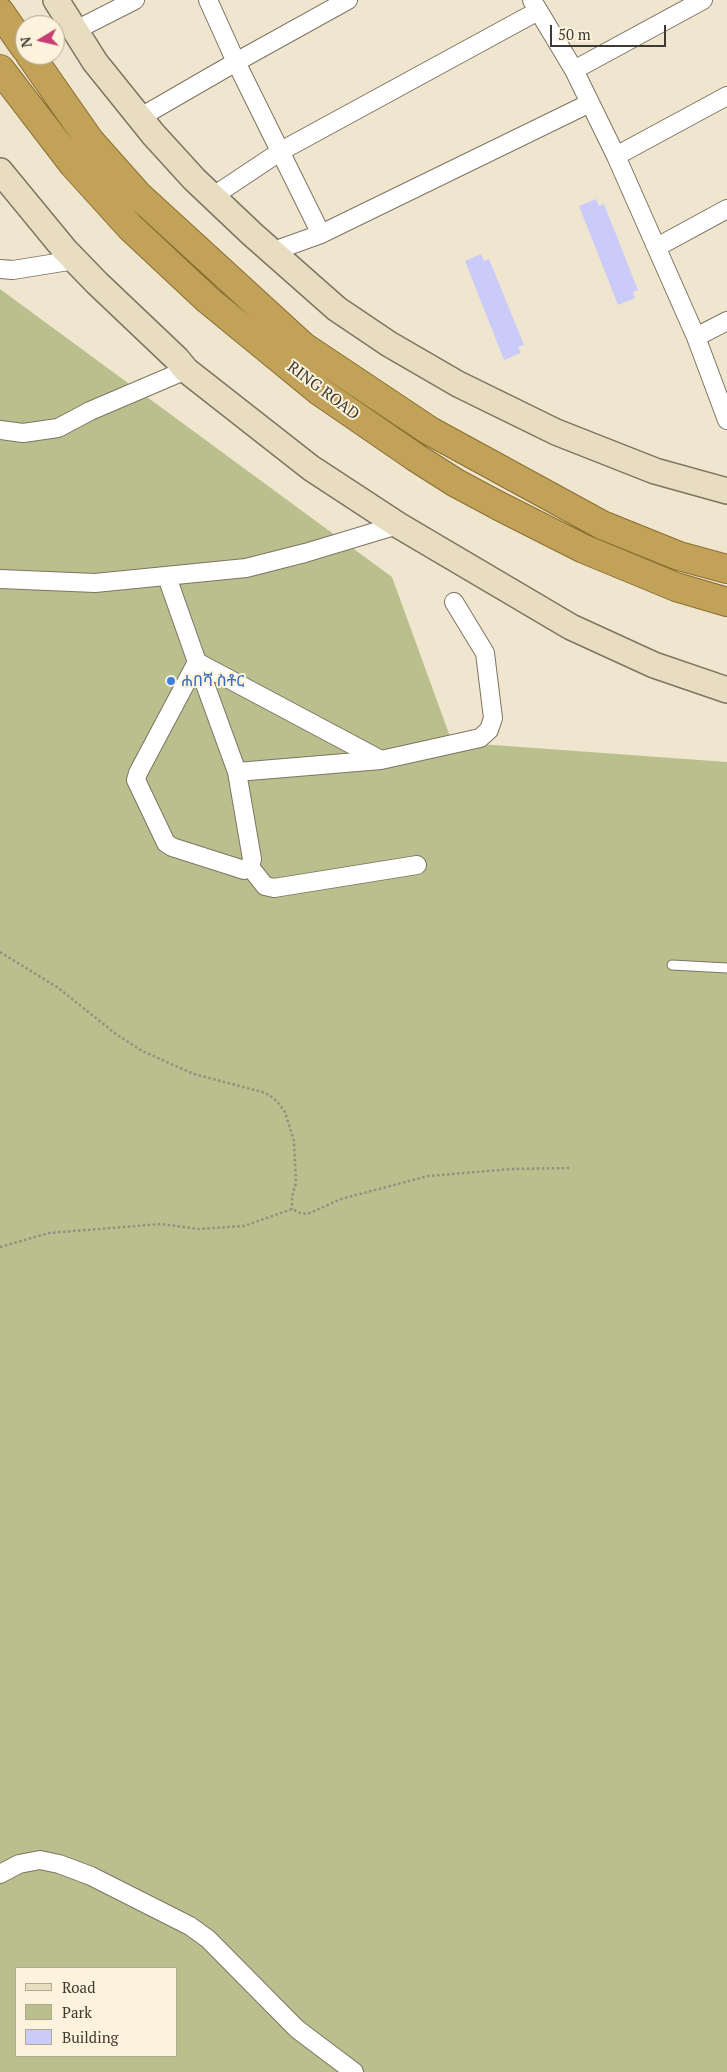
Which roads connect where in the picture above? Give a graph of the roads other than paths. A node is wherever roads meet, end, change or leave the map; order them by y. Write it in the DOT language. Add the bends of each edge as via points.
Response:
graph roads {
  1 [pos="56,0"];
  2 [pos="135,0"];
  3 [pos="208,0"];
  4 [pos="348,0"];
  5 [pos="703,0"];
  6 [pos="535,5"];
  7 [pos="0,12"];
  8 [pos="74,31"];
  9 [pos="15,34"];
  10 [pos="236,62"];
  11 [pos="37,65"];
  12 [pos="0,68"];
  13 [pos="574,70"];
  14 [pos="727,96"];
  15 [pos="590,103"];
  16 [pos="139,118"];
  17 [pos="281,151"];
  18 [pos="616,156"];
  19 [pos="0,171"];
  20 [pos="212,197"];
  21 [pos="727,209"];
  22 [pos="321,234"];
  23 [pos="657,247"];
  24 [pos="271,252"];
  25 [pos="75,260"];
  26 [pos="0,269"];
  27 [pos="727,321"];
  28 [pos="696,337"];
  29 [pos="186,370"];
  30 [pos="727,420"];
  31 [pos="0,430"];
  32 [pos="727,491"];
  33 [pos="398,525"];
  34 [pos="727,569"];
  35 [pos="167,577"];
  36 [pos="0,579"];
  37 [pos="454,602"];
  38 [pos="727,602"];
  39 [pos="197,662"];
  40 [pos="727,690"];
  41 [pos="381,760"];
  42 [pos="237,772"];
  43 [pos="417,865"];
  44 [pos="250,867"];
  45 [pos="672,965"];
  46 [pos="727,968"];
  47 [pos="0,1874"];
  48 [pos="354,2072"];
  1 -- 8 [label="main road"];
  2 -- 8 [label="street"];
  3 -- 10 [label="street"];
  4 -- 10 [label="street"];
  5 -- 13 [label="street"];
  6 -- 13 [label="street"];
  6 -- 17 [label="street"];
  7 -- 9 [label="highway"];
  8 -- 16 [label="main road"];
  10 -- 16 [label="street"];
  10 -- 17 [label="street"];
  11 -- 34 [label="highway, RING ROAD" via="90,141 138,195 304,347 430,431 602,525 679,556"];
  12 -- 38 [label="highway, RING ROAD" via="73,164 130,227 208,300 319,391 415,457 499,506 584,549 676,587"];
  13 -- 15 [label="street"];
  14 -- 18 [label="street"];
  15 -- 18 [label="street"];
  15 -- 22 [label="street"];
  16 -- 20 [label="main road"];
  17 -- 20 [label="street"];
  17 -- 22 [label="street"];
  18 -- 23 [label="street"];
  19 -- 25 [label="main road"];
  20 -- 24 [label="main road"];
  21 -- 23 [label="street"];
  22 -- 24 [label="street"];
  23 -- 28 [label="street"];
  24 -- 32 [label="main road" via="337,309 458,384 556,432 655,471"];
  25 -- 26 [label="street" via="13,270"];
  25 -- 29 [label="main road"];
  27 -- 28 [label="street"];
  28 -- 30 [label="street"];
  29 -- 31 [label="street" via="58,428 23,433"];
  29 -- 33 [label="main road" via="311,468"];
  33 -- 35 [label="street" via="246,568"];
  33 -- 40 [label="main road" via="571,627 654,665"];
  35 -- 36 [label="street" via="95,584"];
  35 -- 39 [label="street"];
  37 -- 41 [label="street" via="486,653 493,718 489,730 480,738"];
  39 -- 41 [label="street"];
  39 -- 42 [label="street"];
  39 -- 44 [label="street" via="136,780 166,843 244,870"];
  41 -- 42 [label="street"];
  42 -- 44 [label="street" via="252,859"];
  43 -- 44 [label="street" via="274,888 265,886"];
  45 -- 46 [label="lane"];
  47 -- 48 [label="street" via="19,1864 40,1860 59,1864 91,1876 190,1926 208,1939 297,2029"];
}
